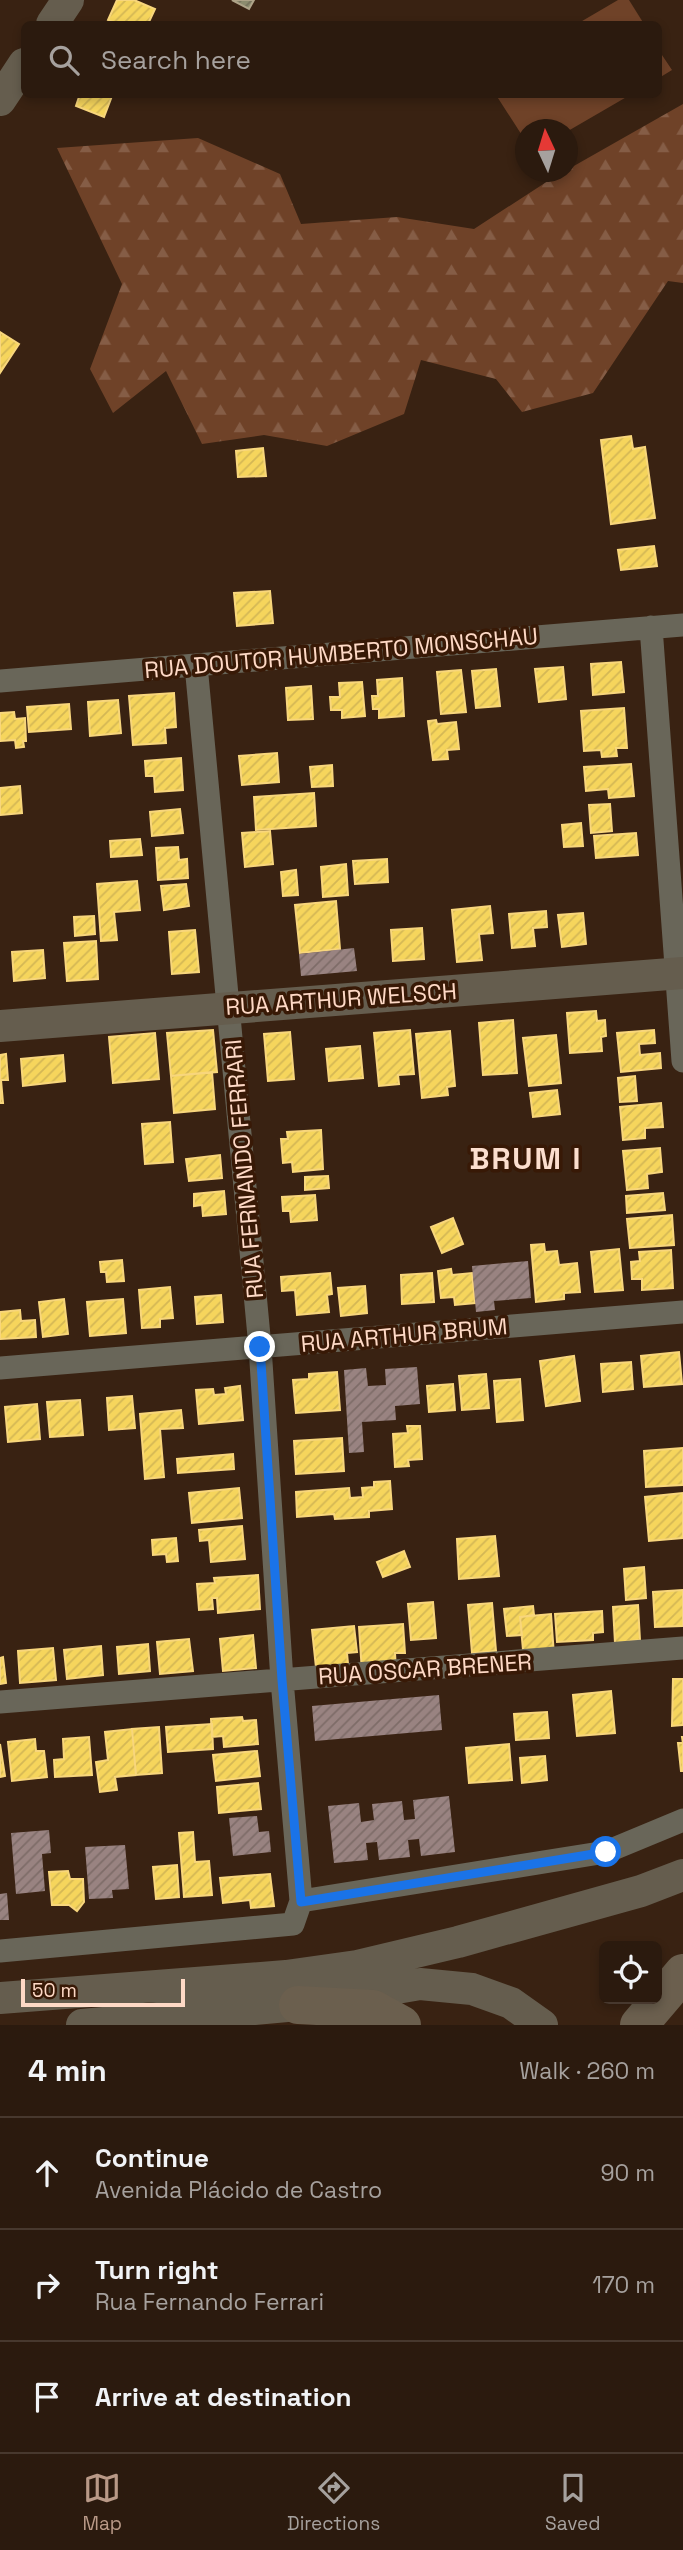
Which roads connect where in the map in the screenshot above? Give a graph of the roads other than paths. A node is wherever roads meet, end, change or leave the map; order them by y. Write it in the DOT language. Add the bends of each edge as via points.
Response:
graph roads {
  1 [pos="68,0"];
  2 [pos="54,21"];
  3 [pos="21,68"];
  4 [pos="0,100"];
  5 [pos="683,625"];
  6 [pos="651,627"];
  7 [pos="196,665"];
  8 [pos="0,681"];
  9 [pos="679,973"];
  10 [pos="230,1007"];
  11 [pos="0,1026"];
  12 [pos="683,1060"];
  13 [pos="683,1312"];
  14 [pos="260,1347"];
  15 [pos="0,1368"];
  16 [pos="683,1648"];
  17 [pos="282,1680"];
  18 [pos="0,1702"];
  19 [pos="683,1820"];
  20 [pos="683,1875"];
  21 [pos="301,1902"];
  22 [pos="0,1951"];
  23 [pos="683,1973"];
  24 [pos="98,1989"];
  25 [pos="292,1991"];
  26 [pos="0,1998"];
  27 [pos="94,2024"];
  28 [pos="402,2025"];
  29 [pos="542,2025"];
  30 [pos="639,2025"];
  1 -- 2 [label="main road"];
  3 -- 4 [label="main road"];
  5 -- 6 [label="street, RUA DOUTOR HUMBERTO MONSCHAU"];
  6 -- 7 [label="street, RUA DOUTOR HUMBERTO MONSCHAU"];
  6 -- 9 [label="street"];
  7 -- 8 [label="street, RUA DOUTOR HUMBERTO MONSCHAU"];
  7 -- 10 [label="street, RUA FERNANDO FERRARI"];
  9 -- 10 [label="main road, RUA ARTHUR WELSCH"];
  9 -- 12 [label="street"];
  10 -- 11 [label="main road, RUA ARTHUR WELSCH"];
  10 -- 14 [label="street, RUA FERNANDO FERRARI"];
  13 -- 14 [label="street, RUA ARTHUR BRUM"];
  14 -- 15 [label="street, RUA ARTHUR BRUM"];
  14 -- 17 [label="street, RUA FERNANDO FERRARI"];
  16 -- 17 [label="street, RUA OSCAR BRENER"];
  17 -- 18 [label="street, RUA OSCAR BRENER"];
  17 -- 21 [label="street, RUA FERNANDO FERRARI"];
  19 -- 21 [label="street" via="606,1852"];
  20 -- 25 [label="main road" via="641,1891 358,1966"];
  21 -- 22 [label="street, RUA FERNANDO FERRARI" via="293,1924"];
  23 -- 30 [label="highway"];
  24 -- 25 [label="main road"];
  24 -- 26 [label="main road"];
  24 -- 27 [label="street"];
  25 -- 27 [label="main road"];
  25 -- 28 [label="highway" via="373,2009"];
  25 -- 29 [label="main road" via="420,1984 472,1989 511,2003"];
}
